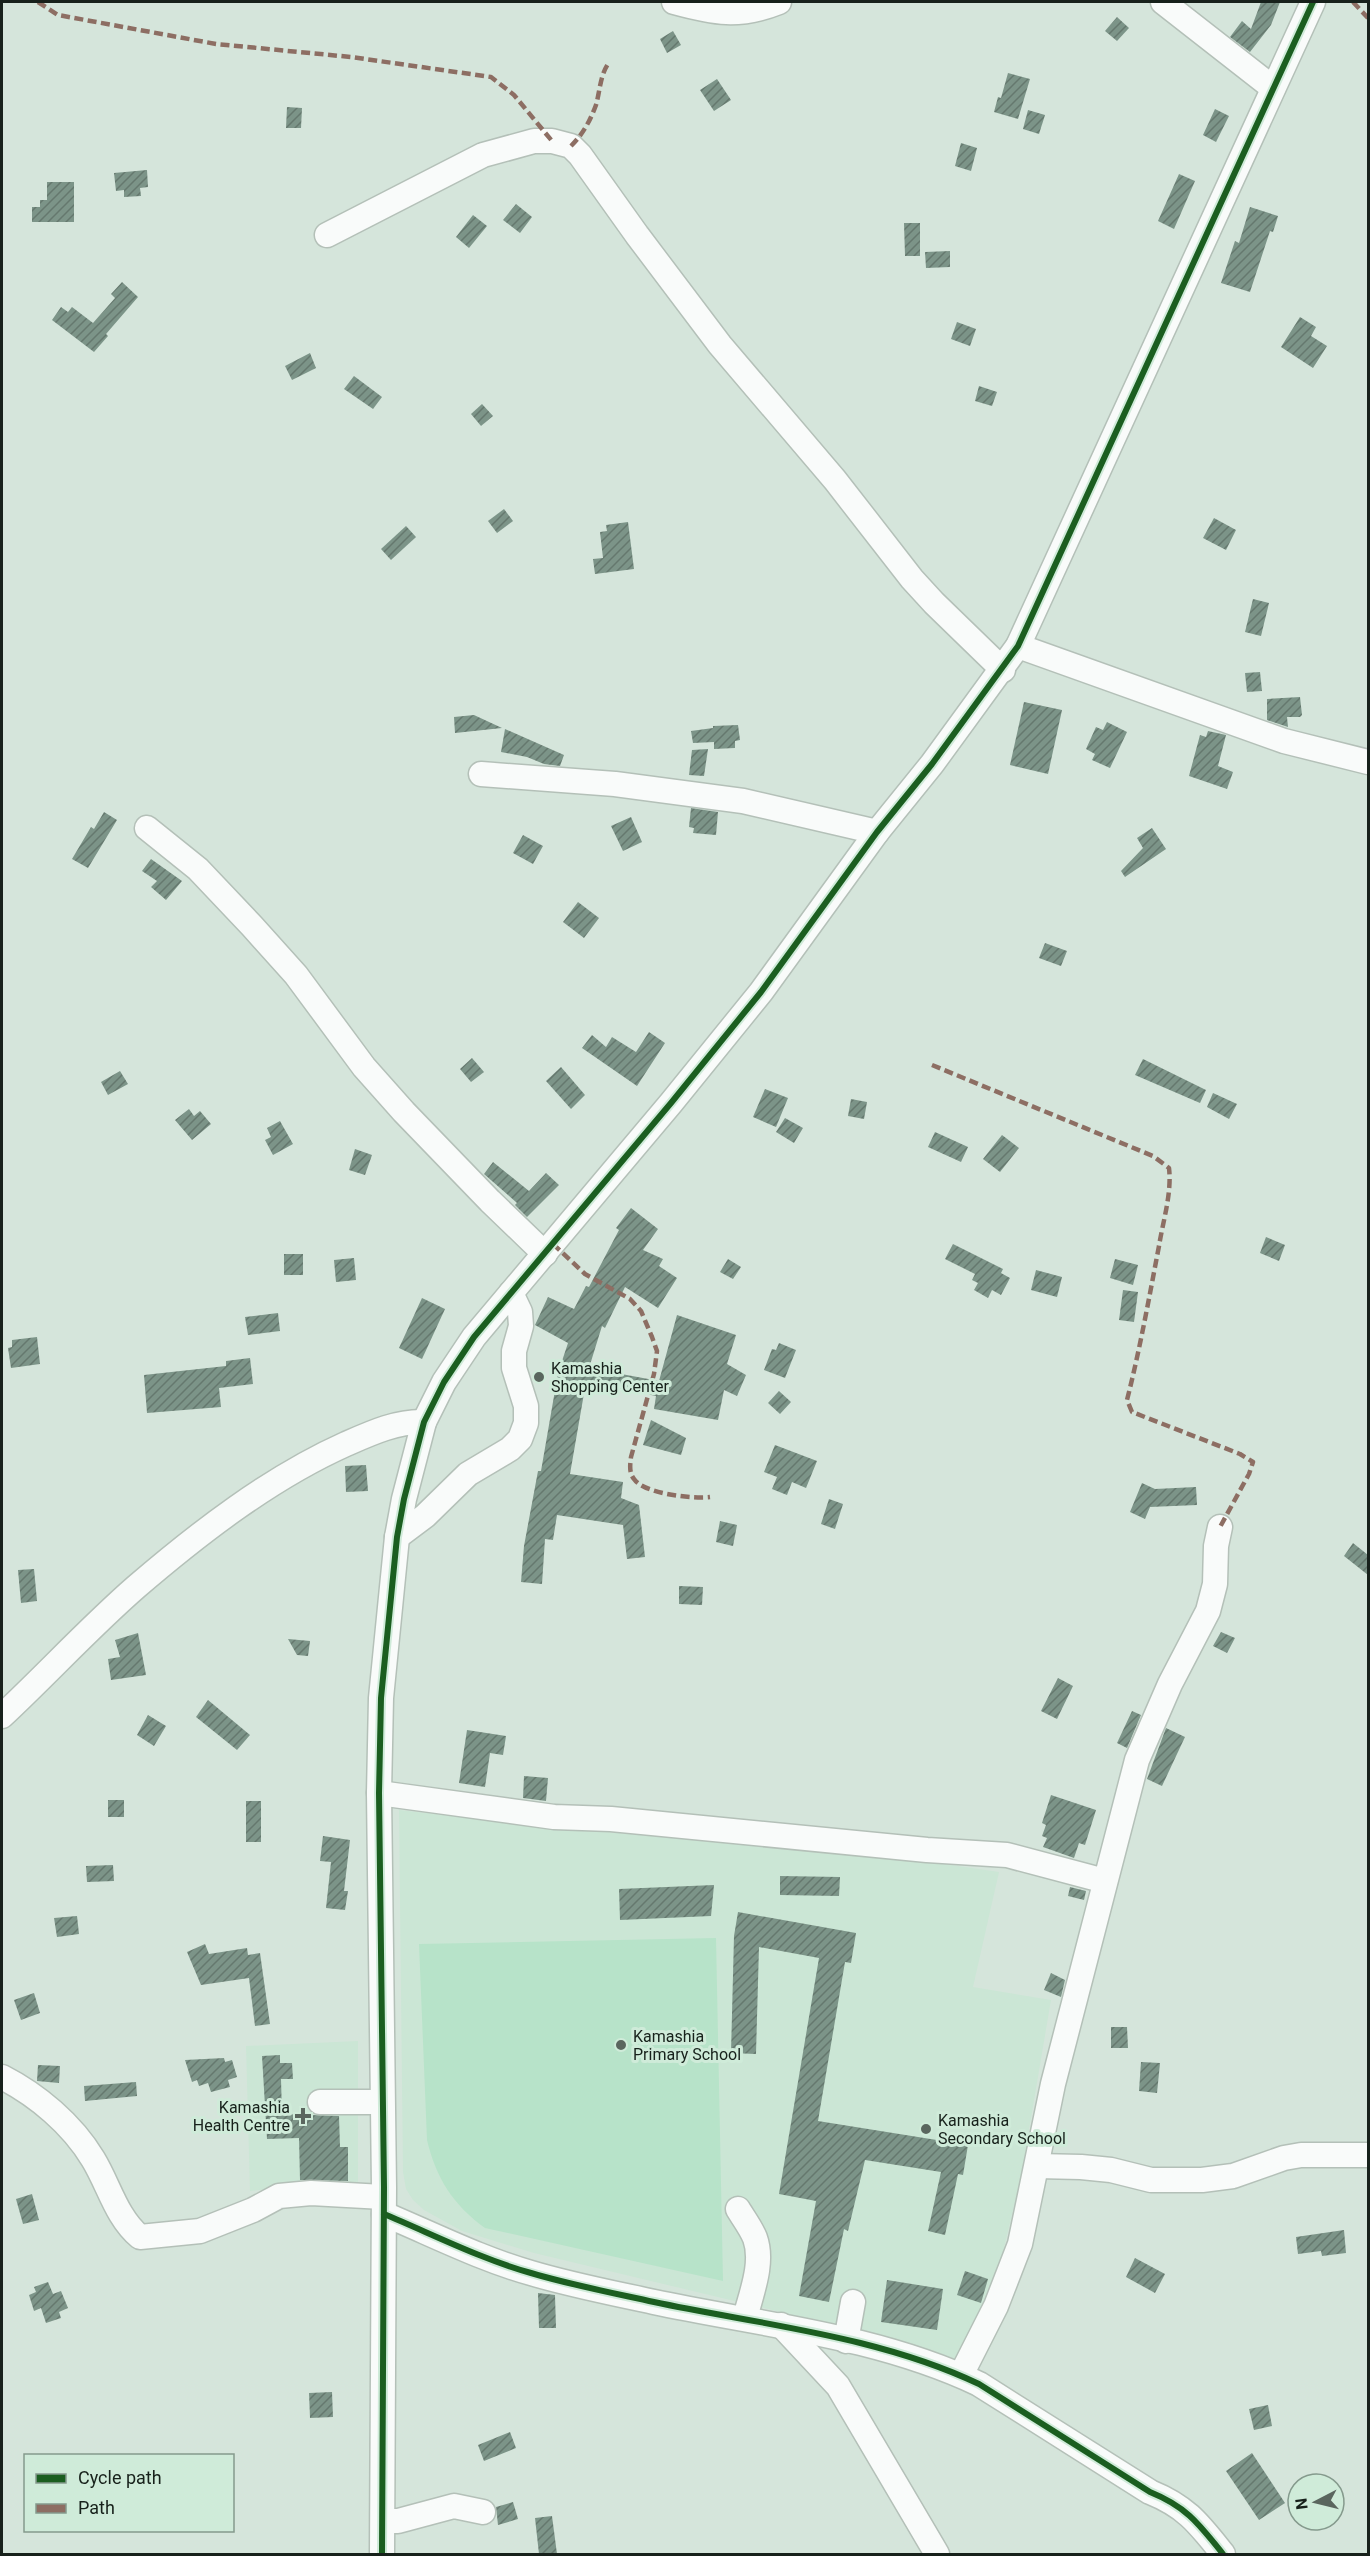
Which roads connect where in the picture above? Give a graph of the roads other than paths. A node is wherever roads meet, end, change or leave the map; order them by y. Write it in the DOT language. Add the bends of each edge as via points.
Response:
graph roads {
  1 [pos="674,2"];
  2 [pos="779,2"];
  3 [pos="1163,2"];
  4 [pos="1313,2"];
  5 [pos="1273,88"];
  6 [pos="327,235"];
  7 [pos="1018,646"];
  8 [pos="1003,670"];
  9 [pos="1368,762"];
  10 [pos="481,774"];
  11 [pos="147,828"];
  12 [pos="877,832"];
  13 [pos="544,1254"];
  14 [pos="511,1293"];
  15 [pos="424,1422"];
  16 [pos="1220,1527"];
  17 [pos="397,1537"];
  18 [pos="2,1716"];
  19 [pos="379,1793"];
  20 [pos="1105,1881"];
  21 [pos="2,2077"];
  22 [pos="320,2102"];
  23 [pos="382,2102"];
  24 [pos="1368,2155"];
  25 [pos="1037,2166"];
  26 [pos="384,2205"];
  27 [pos="738,2209"];
  28 [pos="853,2302"];
  29 [pos="745,2318"];
  30 [pos="781,2325"];
  31 [pos="846,2341"];
  32 [pos="961,2375"];
  33 [pos="483,2512"];
  34 [pos="383,2521"];
  35 [pos="382,2554"];
  36 [pos="937,2554"];
  37 [pos="1222,2554"];
  1 -- 2 [label="street" via="727,14"];
  3 -- 5 [label="street"];
  4 -- 5 [label="street"];
  5 -- 7 [label="street"];
  6 -- 8 [label="street" via="483,155 534,141 571,146 713,336 835,480 912,579"];
  7 -- 8 [label="street"];
  7 -- 9 [label="street" via="1284,741"];
  8 -- 12 [label="street"];
  10 -- 12 [label="street" via="615,784 743,801"];
  11 -- 13 [label="street" via="198,869 244,918 296,975 364,1067 404,1112"];
  12 -- 13 [label="street" via="761,992"];
  13 -- 14 [label="street"];
  14 -- 15 [label="street" via="458,1359"];
  14 -- 17 [label="street" via="520,1312 521,1326 514,1368 526,1406 526,1423 520,1439 468,1474 426,1516"];
  15 -- 17 [label="street"];
  15 -- 18 [label="street" via="399,1424 368,1434 330,1451 251,1499 136,1588"];
  16 -- 20 [label="street" via="1215,1584 1208,1611 1137,1760"];
  17 -- 19 [label="street" via="381,1698"];
  19 -- 20 [label="street" via="554,1817 1007,1855"];
  19 -- 23 [label="street"];
  20 -- 25 [label="street" via="1053,2084"];
  21 -- 26 [label="street" via="37,2099 71,2129 93,2159 128,2227 140,2237 200,2232 279,2196 311,2193"];
  22 -- 23 [label="street"];
  23 -- 26 [label="street"];
  24 -- 25 [label="street" via="1284,2157 1233,2176 1202,2180 1151,2180 1091,2168"];
  25 -- 32 [label="street" via="1020,2244 996,2306"];
  26 -- 29 [label="street" via="529,2273 657,2303"];
  26 -- 34 [label="street"];
  27 -- 29 [label="street" via="758,2249"];
  28 -- 31 [label="street"];
  29 -- 30 [label="street"];
  30 -- 31 [label="street"];
  30 -- 36 [label="street" via="838,2386"];
  31 -- 32 [label="street"];
  32 -- 37 [label="street" via="1185,2510"];
  33 -- 34 [label="street" via="454,2506 398,2521"];
  34 -- 35 [label="street"];
}
